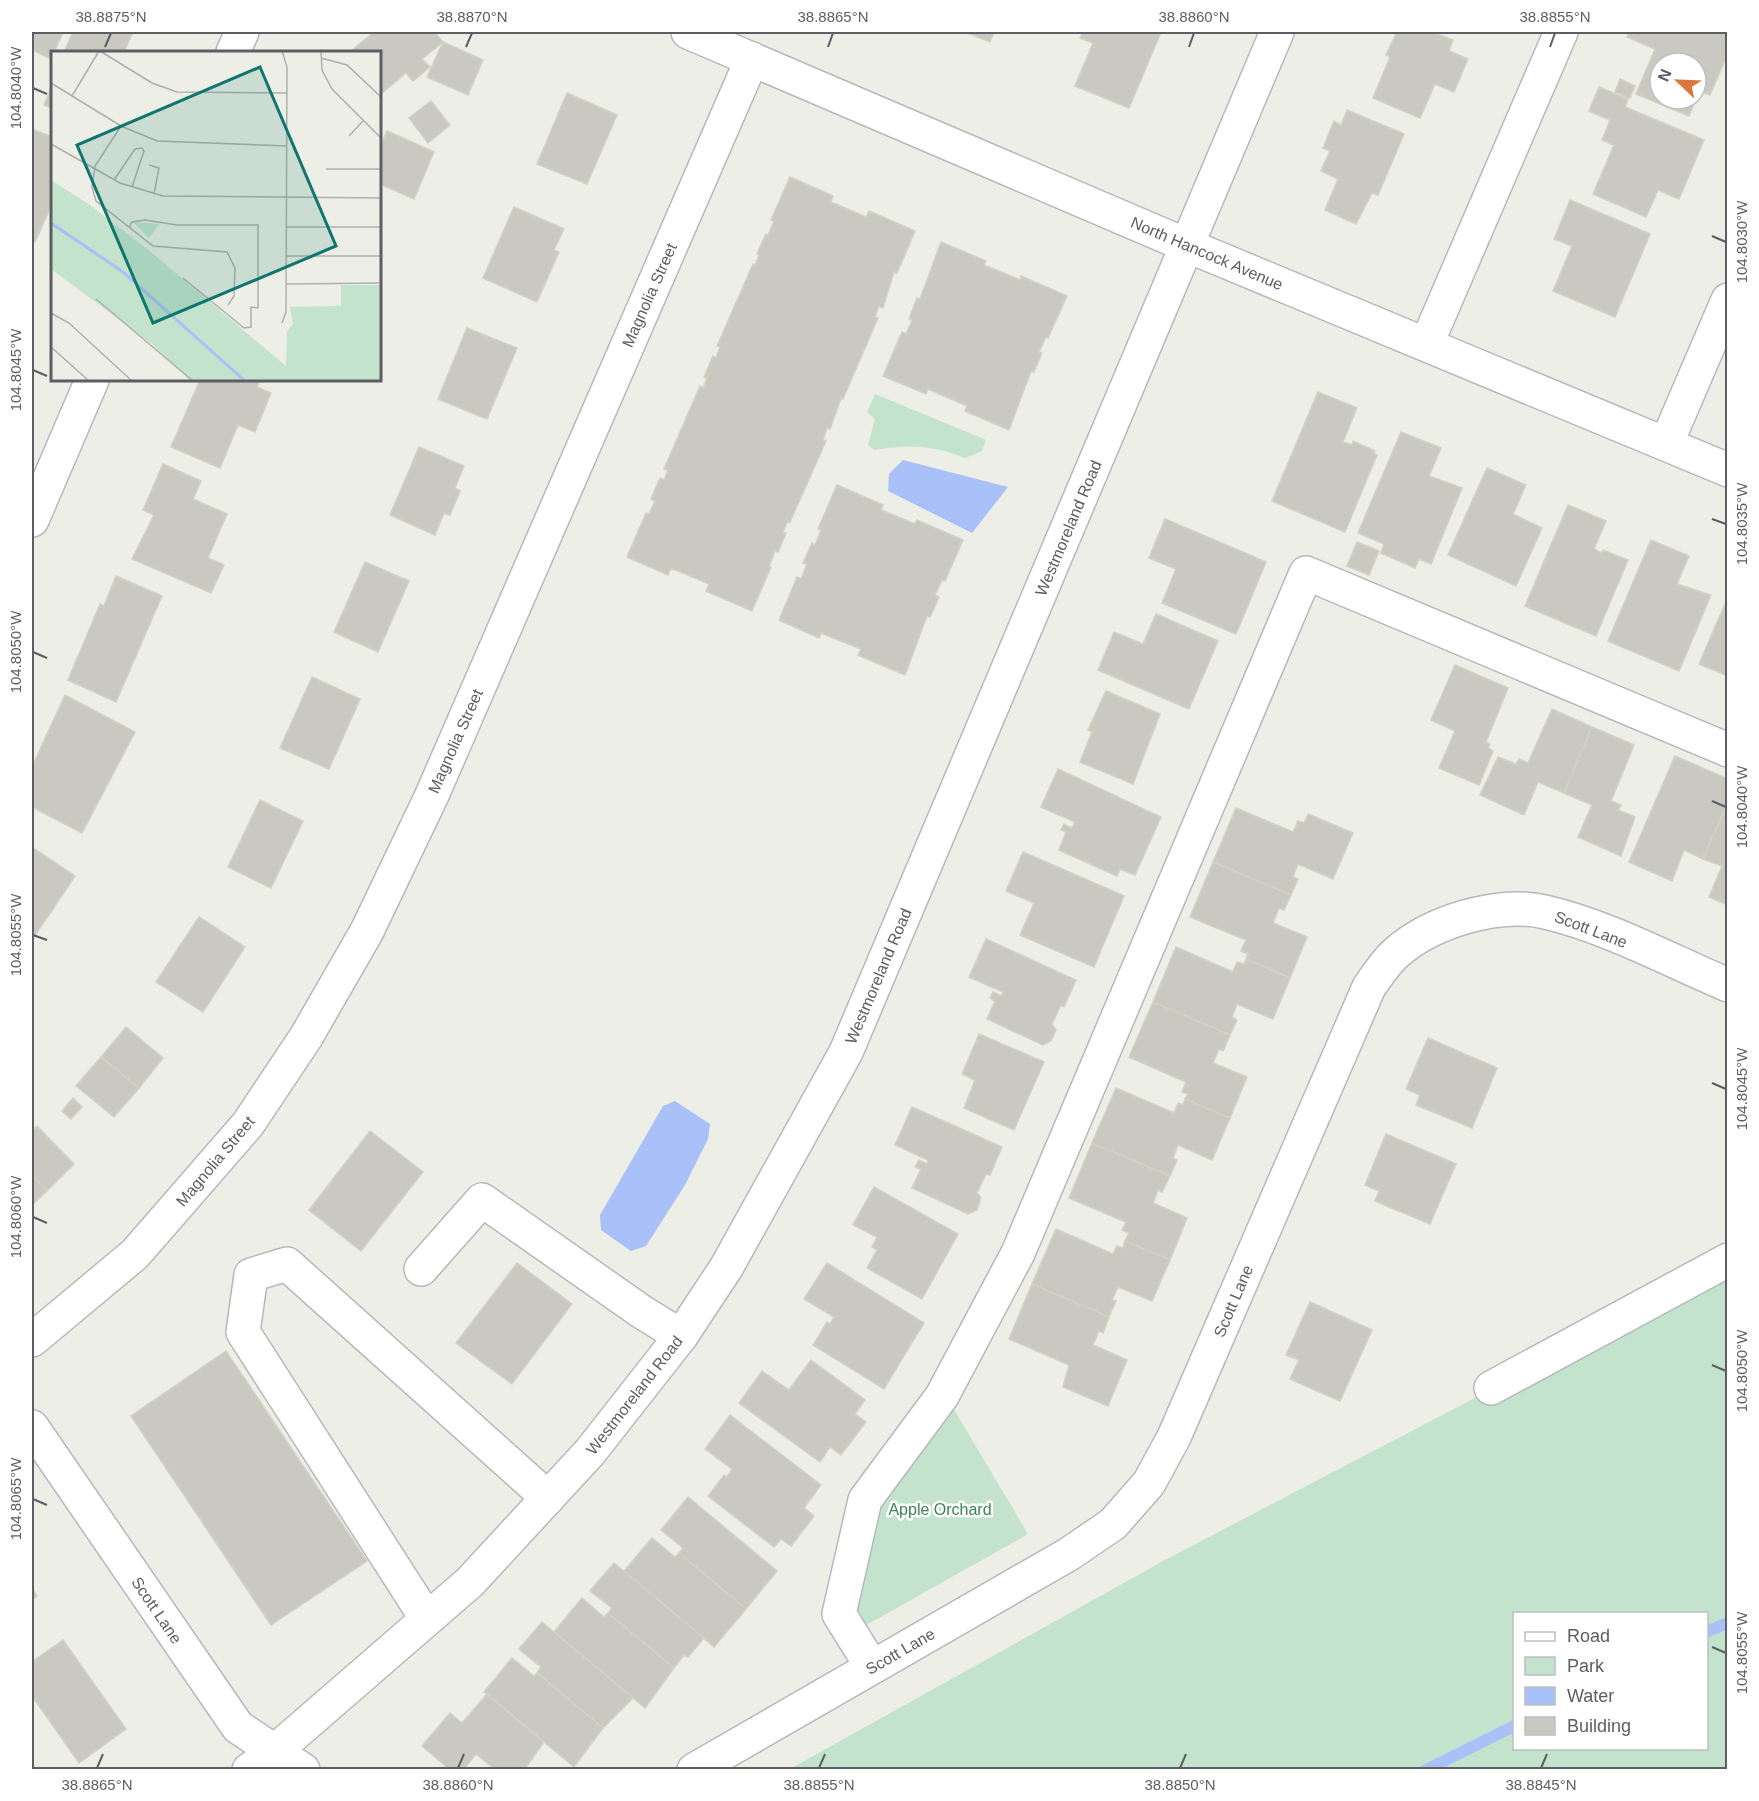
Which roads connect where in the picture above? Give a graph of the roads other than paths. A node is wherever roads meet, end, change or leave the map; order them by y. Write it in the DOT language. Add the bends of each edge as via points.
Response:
graph roads {
  1 [pos="242,32"];
  2 [pos="688,32"];
  3 [pos="1277,32"];
  4 [pos="1561,32"];
  5 [pos="233,51"];
  6 [pos="752,59"];
  7 [pos="1186,244"];
  8 [pos="1728,300"];
  9 [pos="1427,344"];
  10 [pos="92,381"];
  11 [pos="1667,442"];
  12 [pos="1728,470"];
  13 [pos="32,520"];
  14 [pos="1728,750"];
  15 [pos="1728,984"];
  16 [pos="1728,1260"];
  17 [pos="421,1269"];
  18 [pos="681,1336"];
  19 [pos="32,1340"];
  20 [pos="1491,1388"];
  21 [pos="32,1427"];
  22 [pos="548,1498"];
  23 [pos="427,1619"];
  24 [pos="872,1667"];
  25 [pos="262,1760"];
  26 [pos="303,1770"];
  27 [pos="694,1770"];
  1 -- 5 [label="street"];
  2 -- 6 [label="street, North Hancock Avenue"];
  3 -- 7 [label="street, Westmoreland Road"];
  4 -- 9 [label="street"];
  6 -- 7 [label="street, North Hancock Avenue"];
  6 -- 19 [label="street, Magnolia Street" via="432,795 367,931 306,1037 248,1124 135,1254"];
  7 -- 9 [label="street, North Hancock Avenue"];
  7 -- 18 [label="street, Westmoreland Road" via="846,1052 726,1268"];
  8 -- 11 [label="street"];
  9 -- 11 [label="street, North Hancock Avenue"];
  10 -- 13 [label="street"];
  11 -- 12 [label="street, North Hancock Avenue"];
  14 -- 24 [label="street" via="1306,573 1018,1253 942,1396 865,1500 839,1614"];
  15 -- 24 [label="street, Scott Lane" via="1583,923 1542,911 1503,910 1462,917 1426,932 1394,954 1370,987 1174,1437 1149,1483 1113,1524 1078,1548"];
  16 -- 20 [label="street"];
  17 -- 18 [label="street" via="482,1200"];
  18 -- 22 [label="street, Westmoreland Road" via="590,1452"];
  21 -- 25 [label="street, Scott Lane"];
  22 -- 23 [label="street, Westmoreland Road" via="471,1582"];
  22 -- 23 [label="street" via="287,1264 251,1275 243,1332"];
  23 -- 25 [label="street, Westmoreland Road"];
  24 -- 27 [label="street, Scott Lane"];
  25 -- 26 [label="street, Scott Lane"];
}
